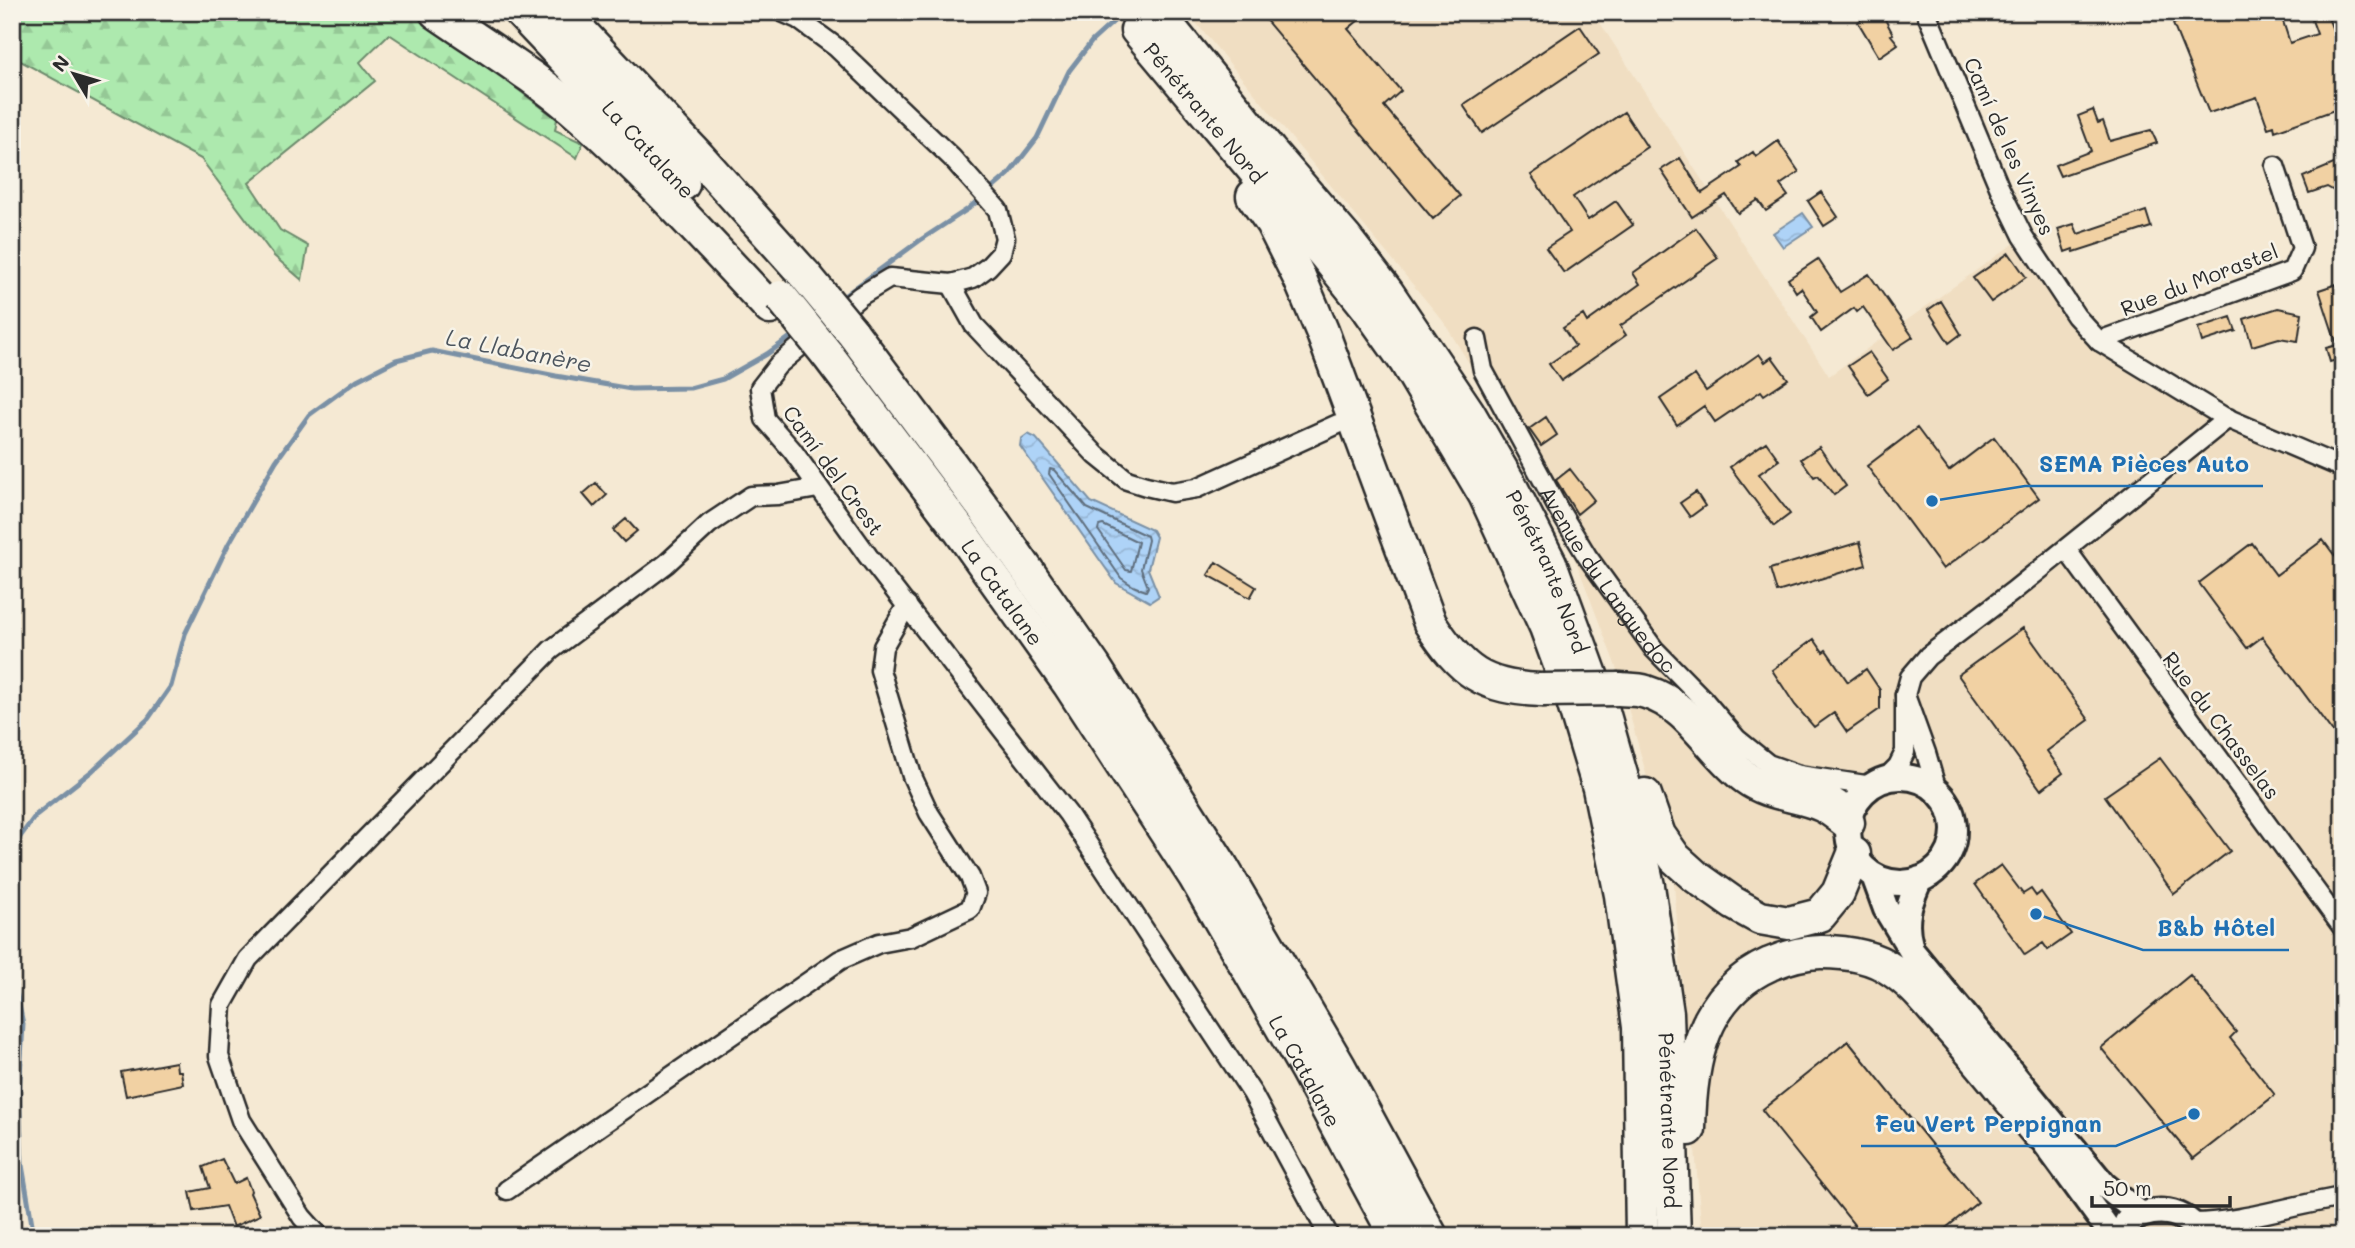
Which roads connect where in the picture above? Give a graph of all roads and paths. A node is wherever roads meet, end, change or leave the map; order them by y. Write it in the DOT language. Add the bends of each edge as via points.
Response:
graph roads {
  1 [pos="436,12"];
  2 [pos="520,12"];
  3 [pos="562,12"];
  4 [pos="782,12"];
  5 [pos="1926,12"];
  6 [pos="1144,17"];
  7 [pos="2275,166"];
  8 [pos="951,284"];
  9 [pos="775,302"];
  10 [pos="1477,339"];
  11 [pos="2099,341"];
  12 [pos="2228,418"];
  13 [pos="1338,424"];
  14 [pos="2343,468"];
  15 [pos="818,488"];
  16 [pos="2066,550"];
  17 [pos="1550,563"];
  18 [pos="907,605"];
  19 [pos="1905,695"];
  20 [pos="1799,775"];
  21 [pos="1878,783"];
  22 [pos="1937,791"];
  23 [pos="1850,816"];
  24 [pos="1864,865"];
  25 [pos="1920,879"];
  26 [pos="2343,929"];
  27 [pos="1911,950"];
  28 [pos="2023,1088"];
  29 [pos="2037,1132"];
  30 [pos="2343,1188"];
  31 [pos="507,1190"];
  32 [pos="2343,1197"];
  33 [pos="2318,1201"];
  34 [pos="2140,1214"];
  35 [pos="2248,1217"];
  36 [pos="2197,1229"];
  37 [pos="320,1236"];
  38 [pos="1329,1236"];
  39 [pos="1396,1236"];
  40 [pos="1431,1236"];
  41 [pos="1642,1236"];
  42 [pos="1674,1236"];
  43 [pos="1688,1236"];
  44 [pos="2114,1236"];
  45 [pos="2230,1236"];
  1 -- 9 [label="highway" via="581,116"];
  2 -- 9 [label="highway, La Catalane" via="678,179"];
  3 -- 40 [label="highway, La Catalane, bridge" via="805,275 985,510 1222,865"];
  4 -- 8 [label="street" via="836,47 998,210 1005,238 1001,253 973,278"];
  5 -- 11 [label="street, Camí de les Vinyes" via="2023,236 2076,316"];
  6 -- 17 [label="highway, Pénétrante Nord" via="1270,151 1387,292 1468,412"];
  6 -- 23 [label="highway, bridge" via="1272,223 1300,279 1430,623 1460,663 1490,683 1513,689 1619,689 1660,697 1679,710 1746,779"];
  6 -- 41 [label="highway, Pénétrante Nord" via="1406,362 1485,495 1546,627 1599,788 1621,895 1639,1027"];
  7 -- 11 [label="street, Rue du Morastel" via="2302,248 2292,271"];
  8 -- 13 [label="street" via="974,325 1096,455 1127,480 1172,492 1197,488"];
  8 -- 15 [label="street, Camí del Crest" via="890,278 860,296 799,347 760,388 765,419"];
  9 -- 39 [label="highway, La Catalane, bridge" via="958,528 1069,684 1202,889"];
  10 -- 20 [label="street, Avenue du Languedoc" via="1483,370 1559,510 1654,649 1737,739 1768,764"];
  11 -- 12 [label="street, Camí de les Vinyes"];
  12 -- 14 [label="street, Camí de les Vinyes"];
  12 -- 16 [label="street"];
  15 -- 18 [label="street, Camí del Crest"];
  15 -- 37 [label="street" via="751,496 551,650 248,959 222,1005 219,1056 241,1120 302,1217"];
  16 -- 19 [label="street" via="1928,656 1910,677"];
  16 -- 26 [label="street, Rue du Chasselas"];
  17 -- 24 [label="highway" via="1611,700 1659,835 1675,858 1732,903 1760,918 1789,923 1820,915"];
  17 -- 42 [label="highway, Pénétrante Nord" via="1598,694 1648,886 1667,1013"];
  18 -- 31 [label="street" via="883,647 880,670 912,776 929,813 971,877 976,893 970,909 911,937 879,943 840,960"];
  18 -- 38 [label="street, Camí del Crest" via="1068,814 1252,1093"];
  19 -- 21 [label="street" via="1905,752 1898,766"];
  19 -- 22 [label="street"];
  20 -- 21 [label="street, Avenue du Languedoc"];
  20 -- 23 [label="street, Avenue du Languedoc" via="1829,792"];
  21 -- 22 [label="main road" via="1912,778"];
  21 -- 23 [label="main road" via="1860,797"];
  22 -- 25 [label="main road" via="1948,805 1953,840 1947,856"];
  23 -- 24 [label="main road" via="1849,839"];
  24 -- 25 [label="main road" via="1888,882"];
  24 -- 27 [label="main road"];
  25 -- 27 [label="main road" via="1905,926"];
  27 -- 28 [label="main road"];
  28 -- 29 [label="main road"];
  28 -- 34 [label="main road" via="2104,1185"];
  29 -- 43 [label="highway" via="1946,1023 1889,967 1832,952 1784,958 1753,971 1734,987 1703,1034 1689,1102"];
  29 -- 44 [label="main road"];
  30 -- 33 [label="street"];
  32 -- 33 [label="street"];
  33 -- 35 [label="street"];
  34 -- 36 [label="main road" via="2167,1212"];
  34 -- 44 [label="main road"];
  35 -- 36 [label="street"];
  35 -- 45 [label="street"];
}
